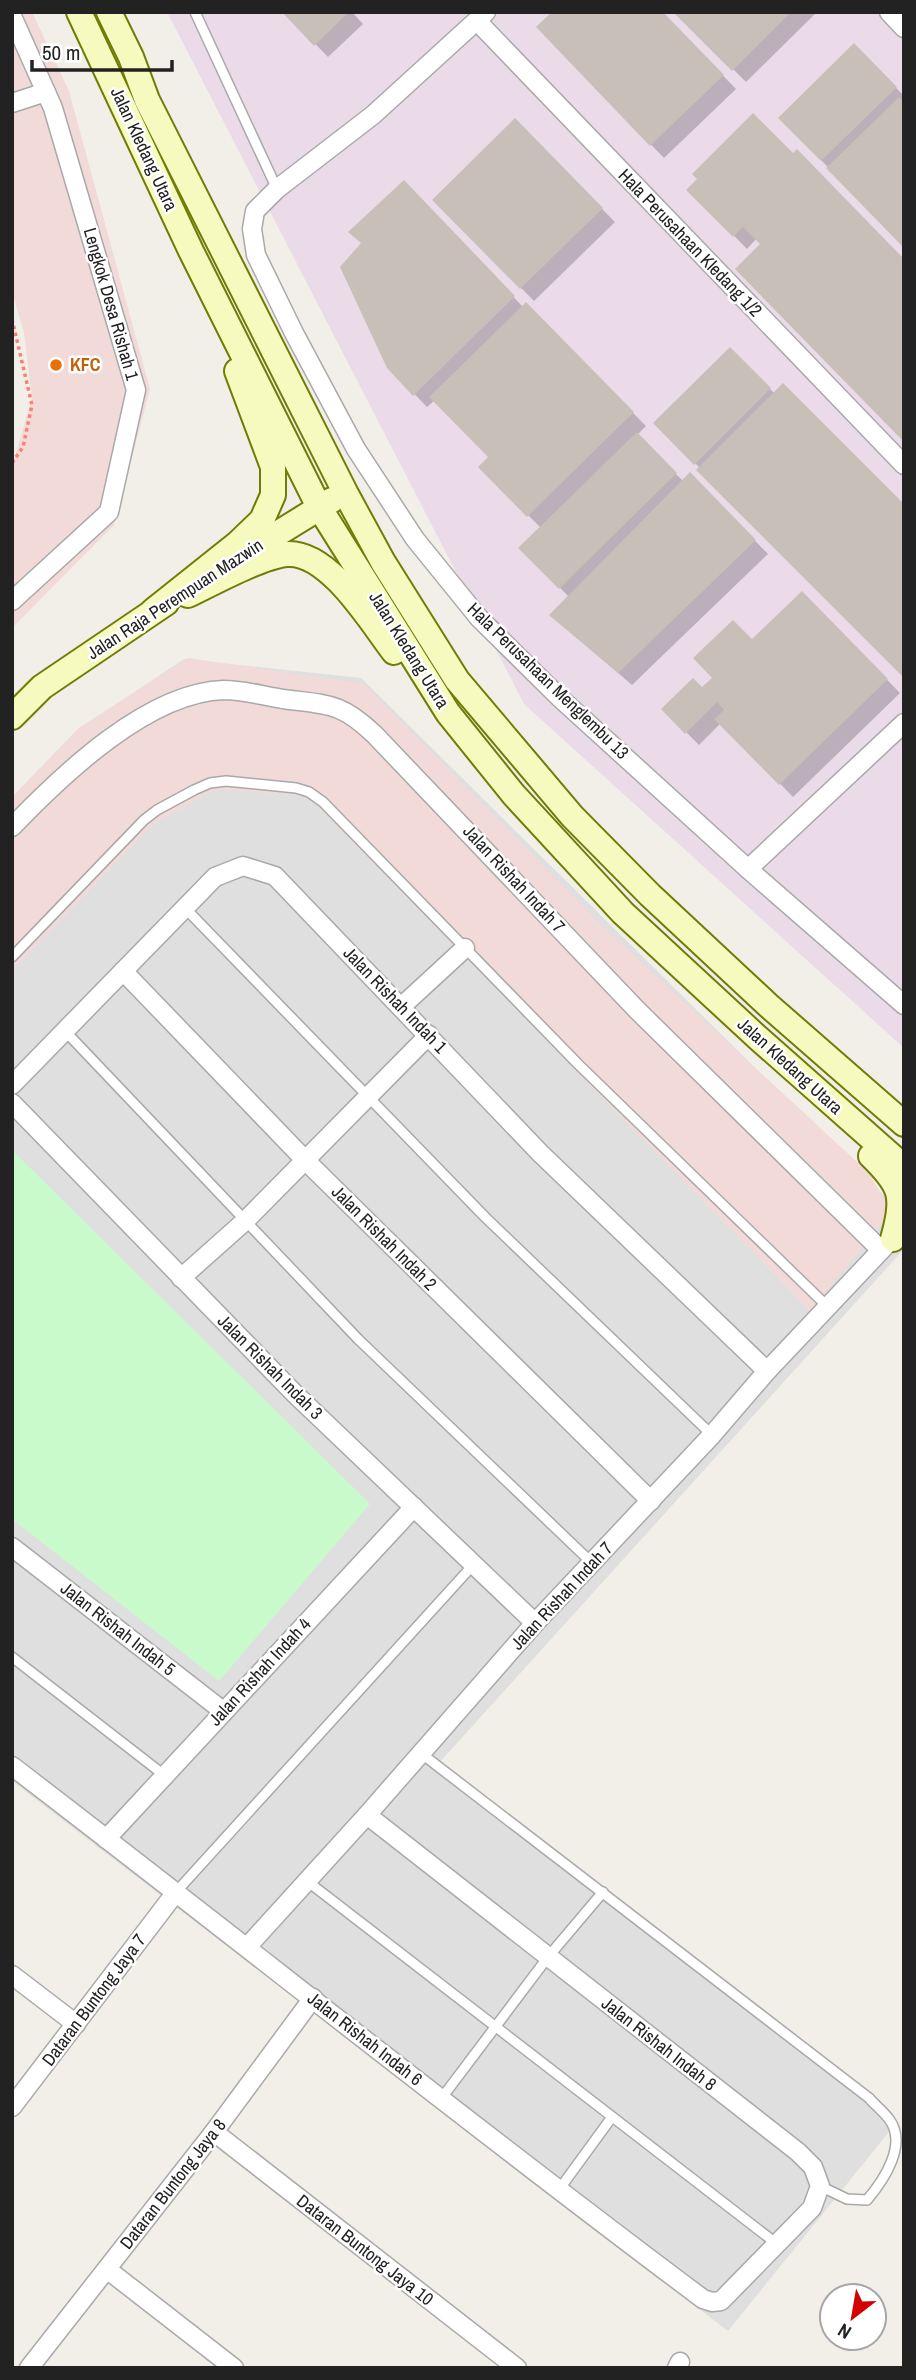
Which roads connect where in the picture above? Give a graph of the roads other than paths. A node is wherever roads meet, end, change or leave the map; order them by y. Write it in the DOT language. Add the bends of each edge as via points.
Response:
graph roads {
  1 [pos="79,12"];
  2 [pos="109,12"];
  3 [pos="118,12"];
  4 [pos="195,12"];
  5 [pos="889,12"];
  6 [pos="12,16"];
  7 [pos="482,17"];
  8 [pos="904,28"];
  9 [pos="131,57"];
  10 [pos="46,92"];
  11 [pos="12,103"];
  12 [pos="277,189"];
  13 [pos="191,251"];
  14 [pos="904,464"];
  15 [pos="346,494"];
  16 [pos="319,507"];
  17 [pos="12,601"];
  18 [pos="153,611"];
  19 [pos="448,713"];
  20 [pos="12,717"];
  21 [pos="904,723"];
  22 [pos="12,827"];
  23 [pos="748,869"];
  24 [pos="184,907"];
  25 [pos="465,948"];
  26 [pos="12,957"];
  27 [pos="123,971"];
  28 [pos="904,1005"];
  29 [pos="402,1006"];
  30 [pos="65,1031"];
  31 [pos="429,1035"];
  32 [pos="757,1037"];
  33 [pos="12,1085"];
  34 [pos="368,1097"];
  35 [pos="12,1103"];
  36 [pos="904,1124"];
  37 [pos="306,1161"];
  38 [pos="904,1167"];
  39 [pos="245,1221"];
  40 [pos="892,1240"];
  41 [pos="181,1278"];
  42 [pos="828,1307"];
  43 [pos="767,1371"];
  44 [pos="712,1435"];
  45 [pos="651,1501"];
  46 [pos="415,1507"];
  47 [pos="12,1547"];
  48 [pos="475,1563"];
  49 [pos="592,1563"];
  50 [pos="535,1623"];
  51 [pos="12,1657"];
  52 [pos="223,1711"];
  53 [pos="422,1754"];
  54 [pos="12,1766"];
  55 [pos="164,1775"];
  56 [pos="368,1815"];
  57 [pos="106,1839"];
  58 [pos="307,1881"];
  59 [pos="176,1892"];
  60 [pos="603,1892"];
  61 [pos="247,1947"];
  62 [pos="548,1958"];
  63 [pos="12,1975"];
  64 [pos="313,1998"];
  65 [pos="76,2024"];
  66 [pos="495,2028"];
  67 [pos="441,2099"];
  68 [pos="12,2107"];
  69 [pos="612,2117"];
  70 [pos="214,2132"];
  71 [pos="820,2186"];
  72 [pos="558,2190"];
  73 [pos="777,2244"];
  74 [pos="108,2270"];
  75 [pos="29,2368"];
  76 [pos="234,2368"];
  77 [pos="517,2368"];
  1 -- 13 [label="main road, Jalan Kledang Utara"];
  2 -- 9 [label="main road, Jalan Kledang Utara"];
  3 -- 9 [label="lane"];
  4 -- 12 [label="lane"];
  5 -- 8 [label="street"];
  6 -- 10 [label="street, Lengkok Desa Rishah 1"];
  7 -- 12 [label="street" via="373,115"];
  7 -- 14 [label="street, Hala Perusahaan Kledang 1/2"];
  9 -- 15 [label="main road, Jalan Kledang Utara" via="221,250"];
  10 -- 11 [label="street"];
  10 -- 17 [label="street, Lengkok Desa Rishah 1" via="136,390 109,512"];
  12 -- 23 [label="street, Hala Perusahaan Menglembu 13" via="256,211 252,229 256,254 356,449 415,539 480,618 551,689"];
  13 -- 16 [label="main road, Jalan Kledang Utara"];
  13 -- 18 [label="main road" via="274,467 274,495 262,520 237,544"];
  15 -- 16 [label="main road, Jalan Raja Perempuan Mazwin"];
  15 -- 36 [label="main road, Jalan Kledang Utara" via="457,680 572,816 769,1006"];
  16 -- 18 [label="main road, Jalan Raja Perempuan Mazwin"];
  16 -- 19 [label="main road, Jalan Kledang Utara"];
  18 -- 19 [label="main road" via="254,564 288,554 312,559 333,574"];
  18 -- 20 [label="main road, Jalan Raja Perempuan Mazwin" via="42,687"];
  19 -- 32 [label="main road, Jalan Kledang Utara" via="514,794 623,913"];
  21 -- 23 [label="street"];
  22 -- 40 [label="street, Jalan Rishah Indah 7" via="83,758 160,706 224,690 336,706 354,715 636,1010"];
  23 -- 28 [label="street, Hala Perusahaan Menglembu 13"];
  24 -- 27 [label="street, Jalan Rishah Indah 1"];
  24 -- 29 [label="street, Jalan Rishah Indah 1" via="215,877 243,866 275,876"];
  24 -- 34 [label="lane"];
  25 -- 26 [label="lane" via="309,792 226,781 194,790 144,820"];
  25 -- 29 [label="street"];
  25 -- 42 [label="lane"];
  27 -- 30 [label="street, Jalan Rishah Indah 1"];
  27 -- 37 [label="street, Jalan Rishah Indah 2"];
  29 -- 31 [label="street, Jalan Rishah Indah 1"];
  30 -- 33 [label="street, Jalan Rishah Indah 1"];
  30 -- 39 [label="lane"];
  31 -- 34 [label="street"];
  31 -- 43 [label="street, Jalan Rishah Indah 1" via="540,1153"];
  32 -- 38 [label="main road, Jalan Kledang Utara"];
  32 -- 40 [label="main road" via="769,1058 809,1102 890,1176 901,1201"];
  34 -- 37 [label="street"];
  34 -- 44 [label="lane" via="485,1217"];
  35 -- 41 [label="street, Jalan Rishah Indah 3"];
  37 -- 39 [label="street"];
  37 -- 45 [label="street, Jalan Rishah Indah 2"];
  39 -- 41 [label="street"];
  39 -- 49 [label="lane" via="358,1339"];
  40 -- 42 [label="street, Jalan Rishah Indah 7"];
  41 -- 46 [label="street, Jalan Rishah Indah 3"];
  42 -- 43 [label="street, Jalan Rishah Indah 7"];
  43 -- 44 [label="street, Jalan Rishah Indah 7"];
  44 -- 45 [label="street, Jalan Rishah Indah 7"];
  45 -- 49 [label="street, Jalan Rishah Indah 7"];
  46 -- 48 [label="street, Jalan Rishah Indah 3"];
  46 -- 52 [label="street, Jalan Rishah Indah 4"];
  47 -- 52 [label="street, Jalan Rishah Indah 5"];
  48 -- 50 [label="street, Jalan Rishah Indah 3"];
  48 -- 59 [label="lane"];
  49 -- 50 [label="street, Jalan Rishah Indah 7"];
  50 -- 53 [label="street, Jalan Rishah Indah 7"];
  51 -- 55 [label="lane"];
  52 -- 55 [label="street, Jalan Rishah Indah 4"];
  53 -- 56 [label="street, Jalan Rishah Indah 7"];
  53 -- 60 [label="lane"];
  54 -- 57 [label="street, Jalan Rishah Indah 6"];
  55 -- 57 [label="street, Jalan Rishah Indah 4"];
  56 -- 58 [label="street, Jalan Rishah Indah 7"];
  56 -- 62 [label="street, Jalan Rishah Indah 8"];
  57 -- 59 [label="street, Jalan Rishah Indah 6"];
  58 -- 61 [label="street, Jalan Rishah Indah 7"];
  58 -- 66 [label="lane"];
  59 -- 61 [label="street, Jalan Rishah Indah 6"];
  59 -- 65 [label="street, Dataran Buntong Jaya 7"];
  60 -- 62 [label="lane"];
  60 -- 71 [label="lane" via="869,2098 890,2120 897,2137 894,2154 867,2200 847,2199"];
  61 -- 64 [label="street, Jalan Rishah Indah 6"];
  62 -- 66 [label="lane"];
  62 -- 71 [label="street, Jalan Rishah Indah 8" via="798,2152 813,2167"];
  63 -- 65 [label="street"];
  64 -- 67 [label="street, Jalan Rishah Indah 6"];
  64 -- 70 [label="street, Dataran Buntong Jaya 8"];
  65 -- 68 [label="street, Dataran Buntong Jaya 7"];
  66 -- 67 [label="lane"];
  66 -- 69 [label="lane"];
  67 -- 72 [label="street, Jalan Rishah Indah 6"];
  69 -- 72 [label="lane"];
  69 -- 73 [label="lane"];
  70 -- 74 [label="street, Dataran Buntong Jaya 8"];
  70 -- 77 [label="street, Dataran Buntong Jaya 10"];
  71 -- 73 [label="street" via="812,2208"];
  72 -- 73 [label="street, Jalan Rishah Indah 6" via="712,2302 721,2301"];
  74 -- 75 [label="street, Dataran Buntong Jaya 8"];
  74 -- 76 [label="street"];
}
